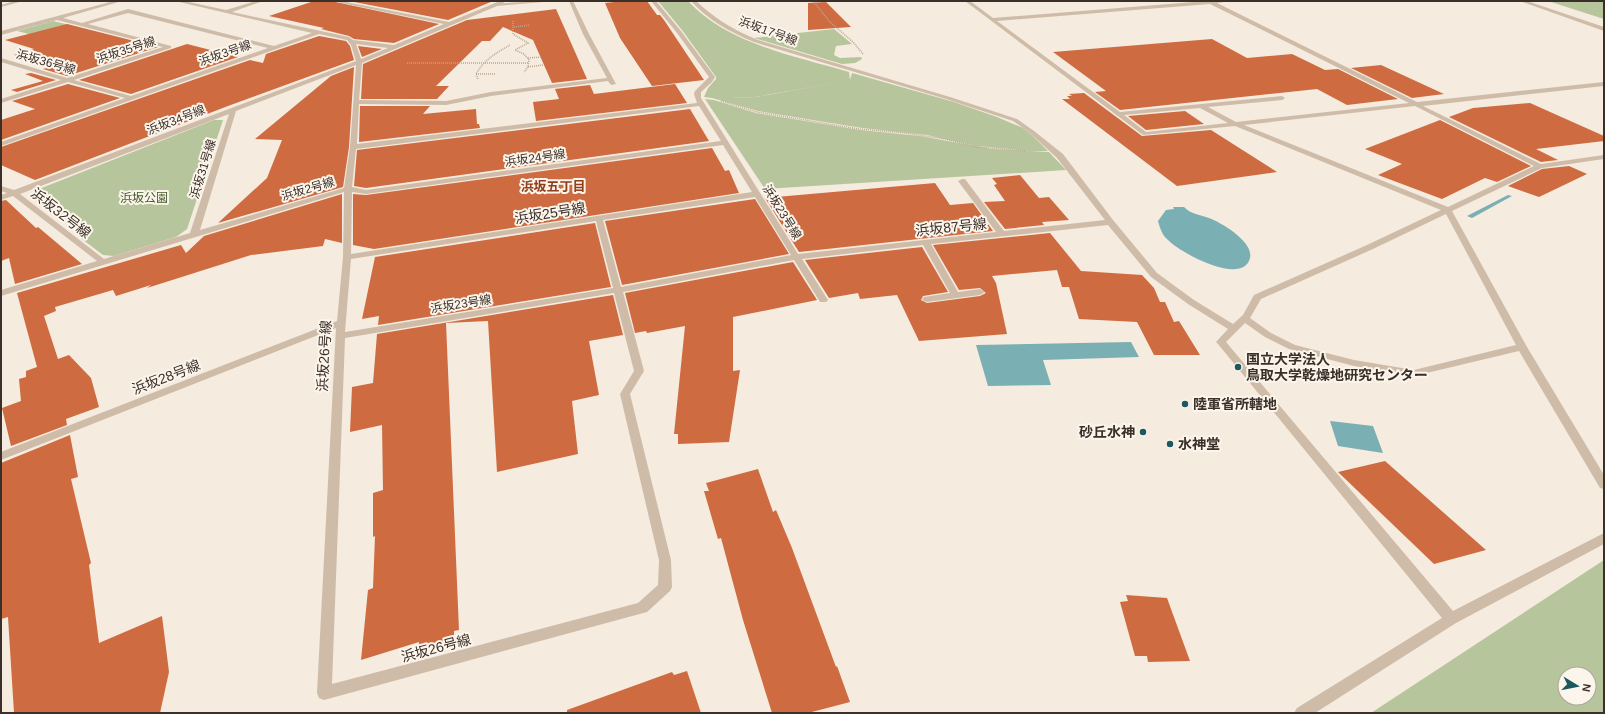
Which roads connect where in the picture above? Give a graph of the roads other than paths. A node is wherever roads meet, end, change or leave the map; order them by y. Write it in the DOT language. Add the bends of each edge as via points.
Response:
graph roads {
  1 [pos="21,1"];
  2 [pos="120,1"];
  3 [pos="177,1"];
  4 [pos="261,1"];
  5 [pos="334,1"];
  6 [pos="504,1"];
  7 [pos="543,1"];
  8 [pos="571,1"];
  9 [pos="653,1"];
  10 [pos="693,1"];
  11 [pos="967,1"];
  12 [pos="1229,1"];
  13 [pos="1522,1"];
  14 [pos="1209,2"];
  15 [pos="497,5"];
  16 [pos="1,6"];
  17 [pos="226,12"];
  18 [pos="57,18"];
  19 [pos="991,20"];
  20 [pos="82,24"];
  21 [pos="448,24"];
  22 [pos="1604,29"];
  23 [pos="319,32"];
  24 [pos="1,33"];
  25 [pos="352,42"];
  26 [pos="394,47"];
  27 [pos="275,48"];
  28 [pos="1,60"];
  29 [pos="358,62"];
  30 [pos="13,64"];
  31 [pos="1,67"];
  32 [pos="69,80"];
  33 [pos="1604,84"];
  34 [pos="130,98"];
  35 [pos="1282,98"];
  36 [pos="1,101"];
  37 [pos="356,102"];
  38 [pos="699,102"];
  39 [pos="1418,105"];
  40 [pos="1203,107"];
  41 [pos="233,110"];
  42 [pos="1119,114"];
  43 [pos="1235,124"];
  44 [pos="725,143"];
  45 [pos="1,144"];
  46 [pos="353,147"];
  47 [pos="1604,157"];
  48 [pos="1540,166"];
  49 [pos="962,181"];
  50 [pos="1,188"];
  51 [pos="348,190"];
  52 [pos="14,193"];
  53 [pos="756,194"];
  54 [pos="1,198"];
  55 [pos="1448,210"];
  56 [pos="599,219"];
  57 [pos="1110,222"];
  58 [pos="1002,234"];
  59 [pos="194,235"];
  60 [pos="926,243"];
  61 [pos="347,257"];
  62 [pos="796,257"];
  63 [pos="103,262"];
  64 [pos="618,290"];
  65 [pos="980,292"];
  66 [pos="1,293"];
  67 [pos="955,295"];
  68 [pos="927,299"];
  69 [pos="823,300"];
  70 [pos="1245,318"];
  71 [pos="1234,329"];
  72 [pos="340,330"];
  73 [pos="1522,347"];
  74 [pos="1,456"];
  75 [pos="1604,485"];
  76 [pos="1604,538"];
  77 [pos="1451,619"];
  78 [pos="1302,713"];
  1 -- 16 [label="street"];
  2 -- 18 [label="street"];
  3 -- 17 [label="street, 浜坂3号線"];
  4 -- 17 [label="street"];
  5 -- 21 [label="street"];
  6 -- 15 [label="street"];
  7 -- 15 [label="street"];
  8 -- 37 [label="street" via="612,82 491,94 446,103"];
  9 -- 38 [label="street" via="712,77 698,92"];
  10 -- 57 [label="street, 浜坂17号線" via="716,21 739,34 1015,120 1060,156"];
  11 -- 19 [label="street"];
  12 -- 14 [label="street"];
  13 -- 22 [label="street"];
  14 -- 19 [label="street"];
  14 -- 39 [label="street"];
  15 -- 21 [label="street"];
  17 -- 23 [label="street, 浜坂3号線"];
  18 -- 20 [label="street, 浜坂35号線"];
  18 -- 24 [label="street"];
  19 -- 42 [label="street"];
  20 -- 27 [label="street" via="128,11"];
  20 -- 32 [label="street, 浜坂35号線" via="169,47"];
  21 -- 26 [label="street"];
  23 -- 25 [label="street" via="349,39"];
  23 -- 27 [label="street, 浜坂3号線"];
  25 -- 26 [label="street"];
  25 -- 29 [label="street, 浜坂2号線"];
  26 -- 29 [label="street"];
  27 -- 34 [label="street, 浜坂3号線"];
  28 -- 30 [label="street, 浜坂36号線"];
  29 -- 37 [label="street, 浜坂2号線"];
  29 -- 41 [label="street, 浜坂34号線"];
  30 -- 31 [label="street"];
  30 -- 32 [label="street, 浜坂36号線"];
  32 -- 34 [label="street, 浜坂36号線"];
  32 -- 36 [label="street, 浜坂35号線"];
  33 -- 39 [label="street"];
  34 -- 45 [label="street, 浜坂3号線"];
  35 -- 40 [label="street"];
  37 -- 46 [label="street, 浜坂2号線"];
  38 -- 44 [label="street, 浜坂23号線"];
  38 -- 46 [label="street"];
  39 -- 43 [label="street"];
  39 -- 48 [label="street"];
  40 -- 42 [label="street"];
  40 -- 43 [label="street"];
  41 -- 52 [label="street, 浜坂34号線"];
  41 -- 59 [label="street, 浜坂31号線"];
  42 -- 43 [label="street" via="1145,134"];
  43 -- 55 [label="street"];
  44 -- 51 [label="street, 浜坂24号線" via="366,192"];
  44 -- 53 [label="street, 浜坂23号線"];
  46 -- 51 [label="street, 浜坂2号線"];
  47 -- 48 [label="street"];
  48 -- 55 [label="street"];
  49 -- 58 [label="street"];
  50 -- 52 [label="street, 浜坂32号線"];
  51 -- 59 [label="street, 浜坂2号線"];
  51 -- 61 [label="street, 浜坂26号線"];
  52 -- 54 [label="street, 浜坂34号線"];
  52 -- 63 [label="street, 浜坂32号線"];
  53 -- 56 [label="street, 浜坂25号線"];
  53 -- 62 [label="street, 浜坂23号線"];
  55 -- 70 [label="street" via="1257,297"];
  55 -- 73 [label="street"];
  56 -- 61 [label="street, 浜坂25号線"];
  56 -- 64 [label="street, 浜坂26号線"];
  57 -- 58 [label="street, 浜坂87号線"];
  57 -- 71 [label="street, 浜坂17号線" via="1154,275 1190,302"];
  58 -- 60 [label="street, 浜坂87号線"];
  59 -- 63 [label="street, 浜坂2号線"];
  60 -- 62 [label="street, 浜坂87号線"];
  60 -- 67 [label="street"];
  61 -- 72 [label="street, 浜坂26号線"];
  62 -- 64 [label="street, 浜坂23号線"];
  62 -- 69 [label="street"];
  63 -- 66 [label="street, 浜坂2号線"];
  64 -- 72 [label="street, 浜坂23号線"];
  64 -- 72 [label="street, 浜坂26号線" via="639,371 625,394 665,560 665,587 642,608 324,693"];
  65 -- 67 [label="street"];
  67 -- 68 [label="street"];
  70 -- 71 [label="street"];
  70 -- 73 [label="street" via="1268,335 1292,347 1354,363 1414,373"];
  71 -- 77 [label="street" via="1221,342"];
  72 -- 74 [label="street, 浜坂28号線"];
  73 -- 75 [label="street"];
  76 -- 77 [label="street"];
  77 -- 78 [label="street"];
}
